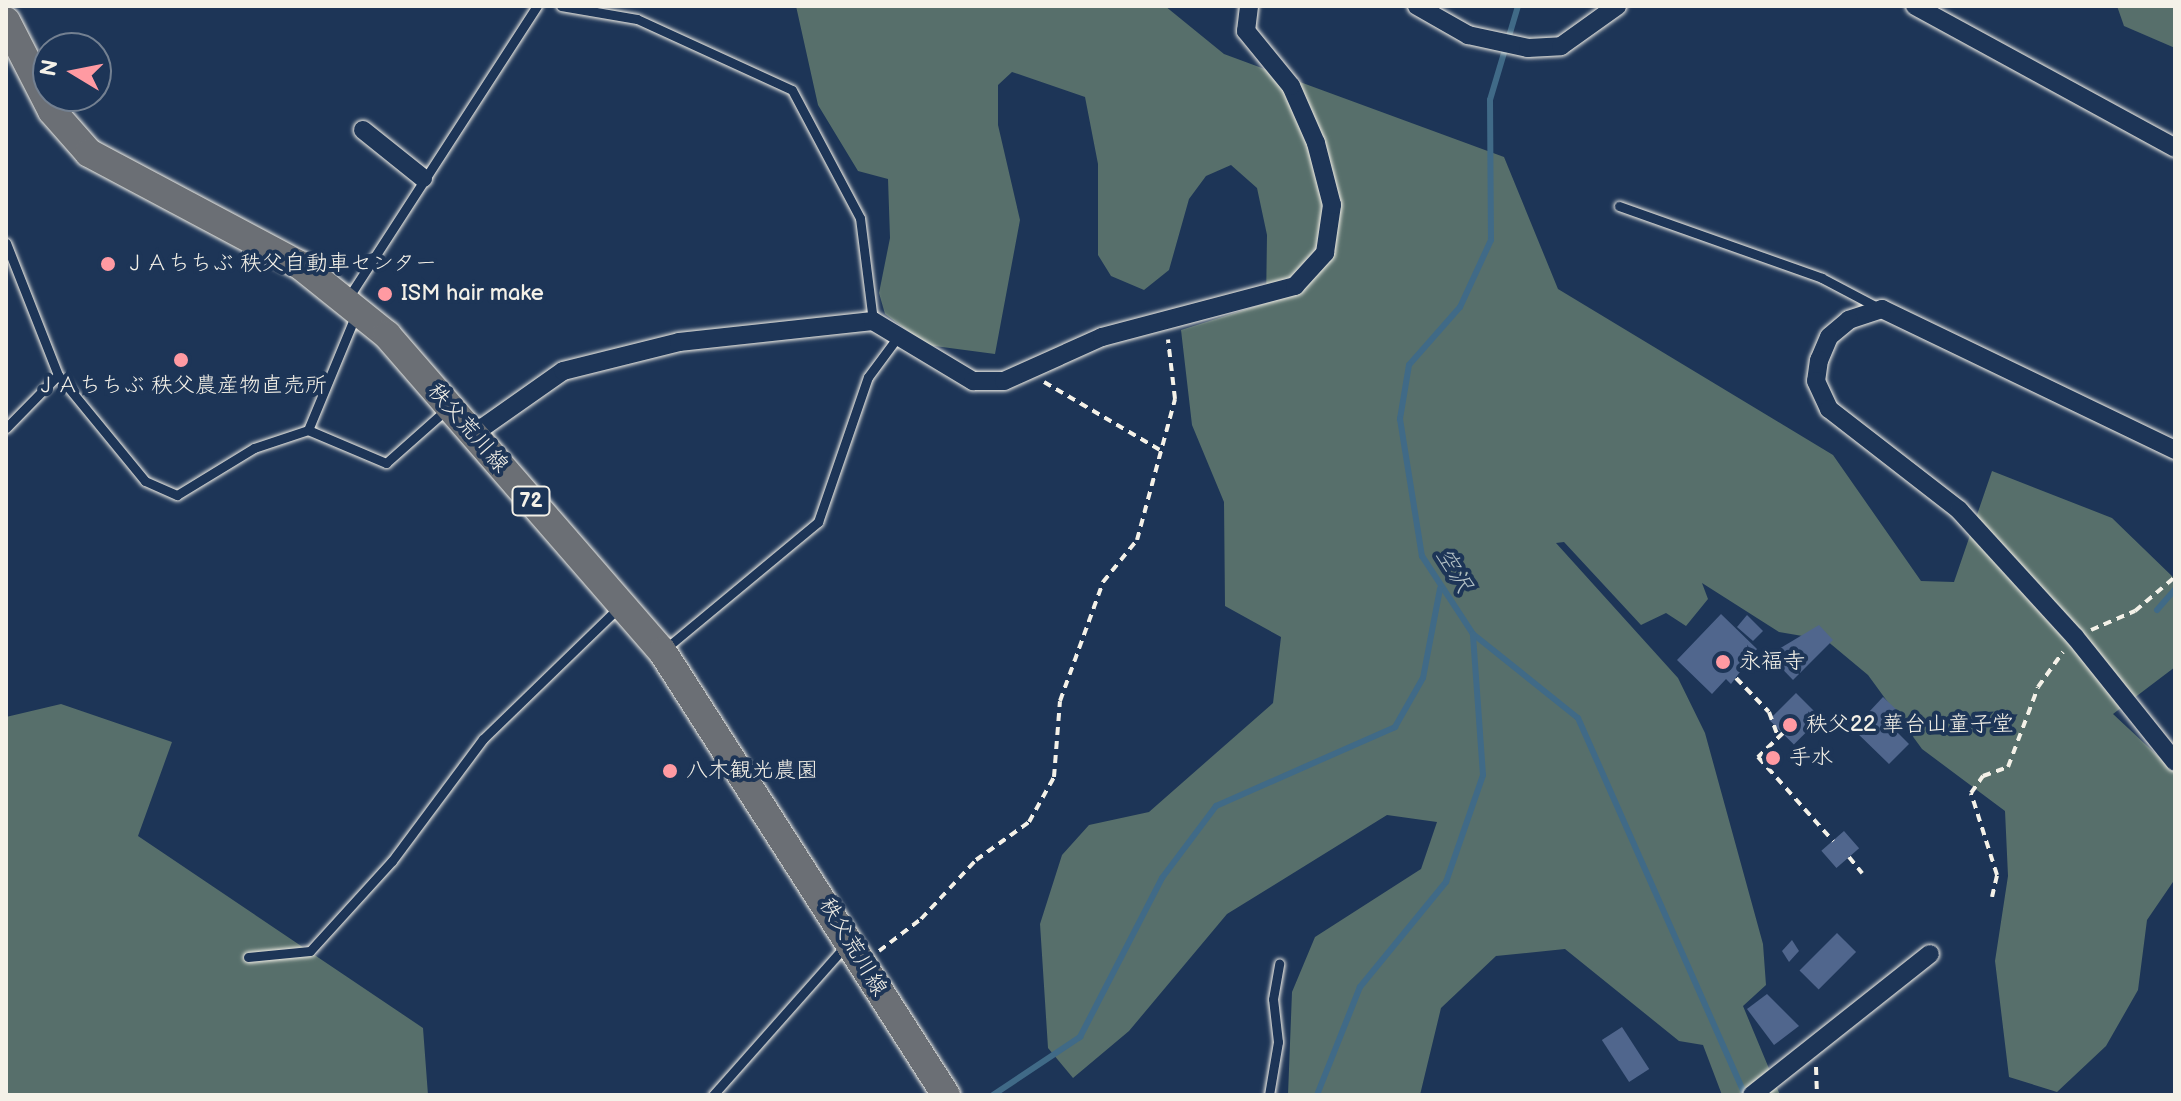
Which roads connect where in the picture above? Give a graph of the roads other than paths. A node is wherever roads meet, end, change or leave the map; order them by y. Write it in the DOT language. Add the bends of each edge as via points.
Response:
graph roads {
  1 [pos="537,6"];
  2 [pos="561,6"];
  3 [pos="1249,6"];
  4 [pos="1417,6"];
  5 [pos="1617,6"];
  6 [pos="1915,6"];
  7 [pos="6,21"];
  8 [pos="363,130"];
  9 [pos="2175,148"];
  10 [pos="423,178"];
  11 [pos="1619,206"];
  12 [pos="6,243"];
  13 [pos="353,304"];
  14 [pos="1882,309"];
  15 [pos="873,321"];
  16 [pos="897,338"];
  17 [pos="58,375"];
  18 [pos="450,408"];
  19 [pos="6,428"];
  20 [pos="308,430"];
  21 [pos="472,435"];
  22 [pos="2175,450"];
  23 [pos="622,605"];
  24 [pos="662,651"];
  25 [pos="2175,762"];
  26 [pos="857,951"];
  27 [pos="1930,954"];
  28 [pos="248,957"];
  29 [pos="1279,964"];
  30 [pos="1755,1092"];
  31 [pos="713,1095"];
  32 [pos="946,1095"];
  33 [pos="1269,1095"];
  1 -- 10 [label="lane"];
  2 -- 15 [label="lane" via="637,19 792,90 860,218"];
  3 -- 16 [label="street" via="1246,31 1291,86 1316,143 1332,205 1325,253 1295,286 1163,317 1004,381 973,381"];
  4 -- 5 [label="street" via="1468,35 1528,48 1561,46"];
  6 -- 9 [label="street"];
  7 -- 13 [label="main road, 秩父荒川線 / 72" via="52,111 89,153 300,265"];
  8 -- 10 [label="street"];
  10 -- 13 [label="lane"];
  11 -- 14 [label="lane" via="1822,278"];
  12 -- 17 [label="lane"];
  13 -- 18 [label="main road, 秩父荒川線 / 72"];
  13 -- 20 [label="lane"];
  14 -- 22 [label="street"];
  14 -- 25 [label="street" via="1849,320 1829,337 1816,381 1829,409 1959,510 2075,637"];
  15 -- 16 [label="street"];
  15 -- 21 [label="street" via="679,342 578,367"];
  16 -- 24 [label="lane" via="868,377 818,522"];
  17 -- 19 [label="lane"];
  17 -- 20 [label="lane" via="145,481 165,494 195,488 254,448"];
  18 -- 20 [label="lane" via="386,463"];
  18 -- 21 [label="main road, 秩父荒川線 / 72"];
  21 -- 23 [label="main road, 秩父荒川線 / 72"];
  23 -- 24 [label="main road, 秩父荒川線 / 72"];
  23 -- 28 [label="lane" via="493,728 432,799 392,861 310,951"];
  24 -- 26 [label="main road, 秩父荒川線 / 72"];
  26 -- 31 [label="lane"];
  26 -- 32 [label="main road, 秩父荒川線 / 72" via="931,1081"];
  27 -- 30 [label="street" via="1817,1049"];
  29 -- 33 [label="lane" via="1273,999 1278,1042"];
}
